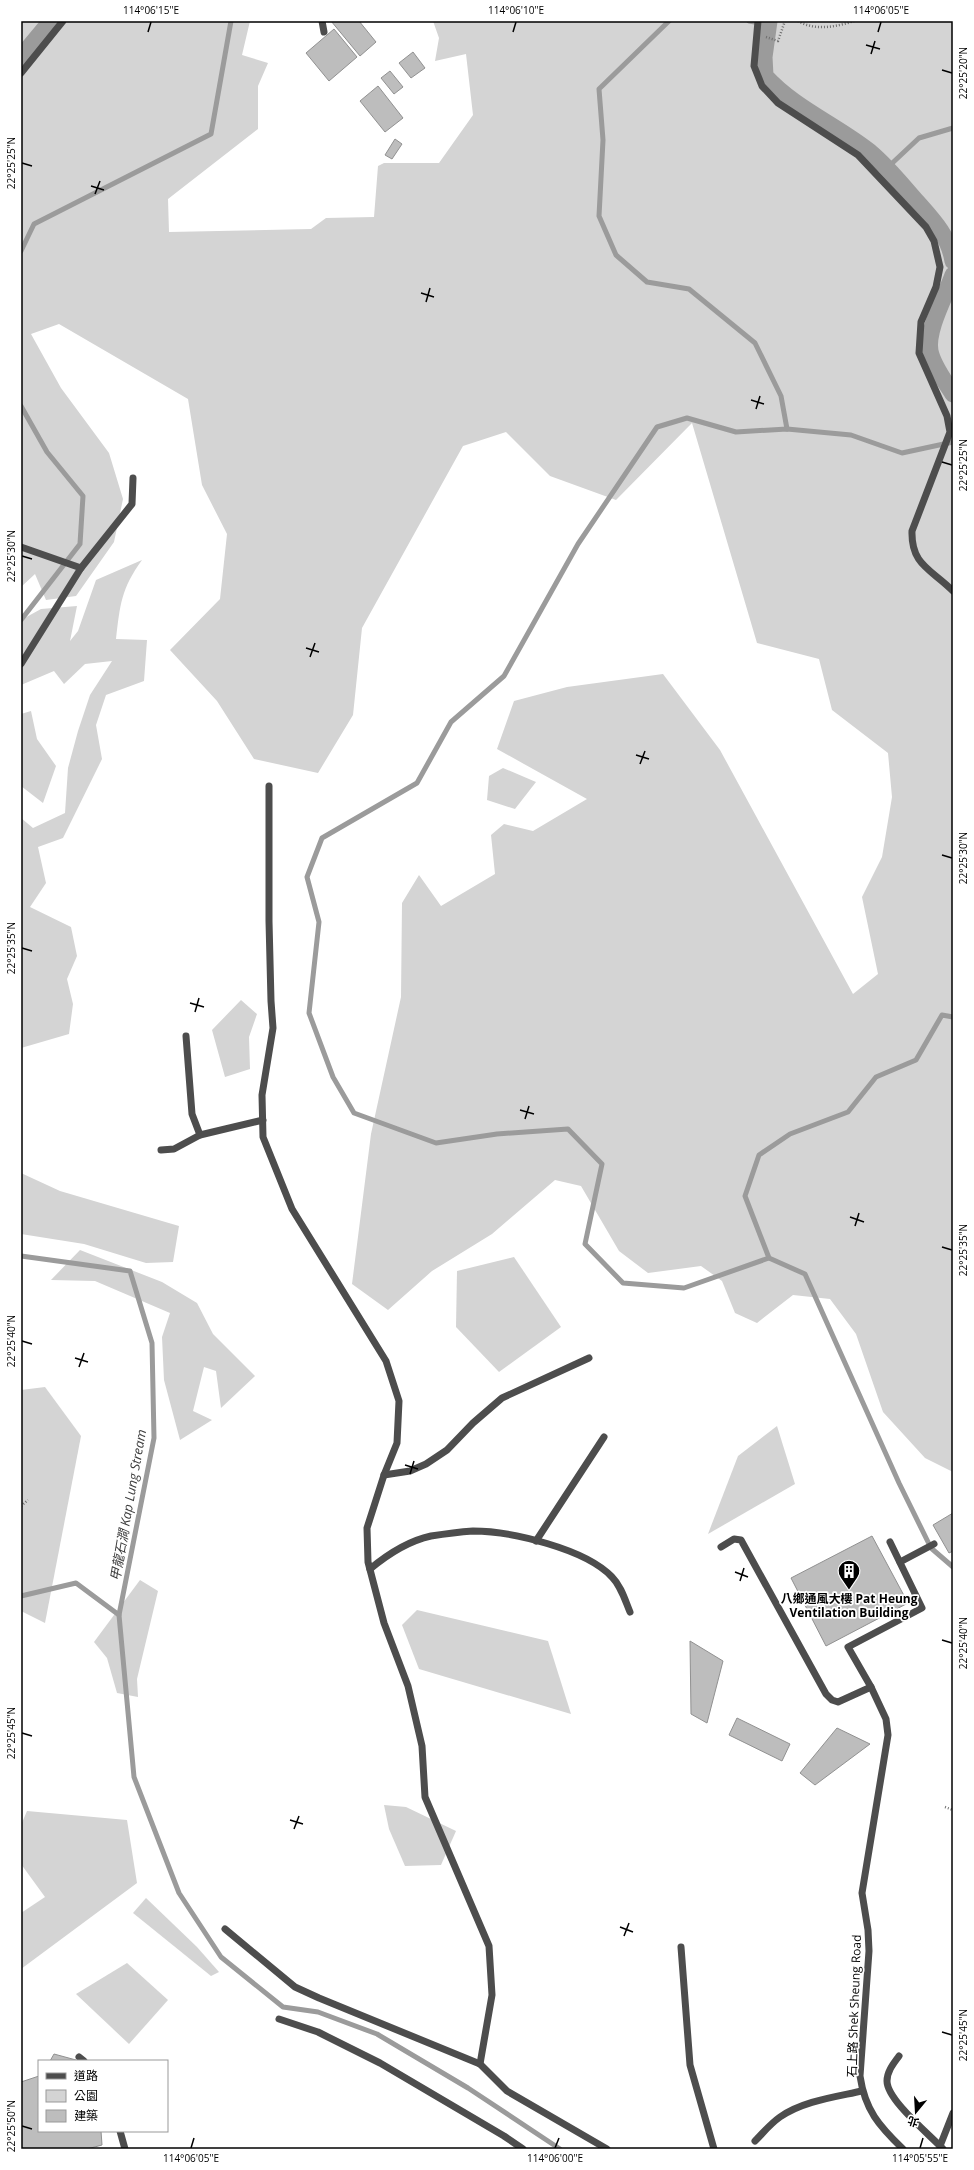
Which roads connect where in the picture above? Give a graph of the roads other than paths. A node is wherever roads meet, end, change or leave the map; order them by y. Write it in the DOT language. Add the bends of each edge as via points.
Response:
graph roads {
  1 [pos="63,21"];
  2 [pos="322,21"];
  3 [pos="758,21"];
  4 [pos="324,32"];
  5 [pos="21,72"];
  6 [pos="132,478"];
  7 [pos="21,547"];
  8 [pos="81,568"];
  9 [pos="953,591"];
  10 [pos="21,664"];
  11 [pos="269,786"];
  12 [pos="186,1036"];
  13 [pos="263,1120"];
  14 [pos="200,1135"];
  15 [pos="161,1150"];
  16 [pos="589,1358"];
  17 [pos="604,1437"];
  18 [pos="384,1475"];
  19 [pos="536,1541"];
  20 [pos="890,1542"];
  21 [pos="934,1544"];
  22 [pos="721,1547"];
  23 [pos="900,1562"];
  24 [pos="370,1569"];
  25 [pos="630,1612"];
  26 [pos="871,1687"];
  27 [pos="225,1929"];
  28 [pos="681,1947"];
  29 [pos="279,2019"];
  30 [pos="899,2056"];
  31 [pos="480,2064"];
  32 [pos="862,2091"];
  33 [pos="953,2113"];
  34 [pos="120,2132"];
  35 [pos="755,2141"];
  36 [pos="941,2148"];
  37 [pos="125,2149"];
  38 [pos="523,2149"];
  39 [pos="607,2149"];
  40 [pos="714,2149"];
  41 [pos="903,2149"];
  1 -- 5 [label="street"];
  2 -- 4 [label="street"];
  3 -- 9 [label="street" via="754,66 762,86 778,103 858,155 926,227 934,241 940,267 936,287 921,322 919,353 947,416 950,432 912,531 911,546 914,555"];
  6 -- 8 [label="street" via="132,504"];
  7 -- 8 [label="street"];
  8 -- 10 [label="street"];
  11 -- 13 [label="street" via="270,1001 273,1028 262,1095"];
  12 -- 14 [label="street" via="192,1114"];
  13 -- 14 [label="street"];
  13 -- 18 [label="street" via="263,1137 292,1209 386,1361 399,1401 397,1443"];
  14 -- 15 [label="street" via="174,1149"];
  16 -- 18 [label="street" via="502,1398 447,1450 426,1464 410,1471"];
  17 -- 19 [label="street"];
  18 -- 24 [label="street" via="368,1528"];
  19 -- 24 [label="street" via="474,1531 430,1536 386,1555"];
  19 -- 25 [label="street" via="600,1565 614,1578"];
  20 -- 23 [label="street"];
  21 -- 23 [label="street"];
  22 -- 26 [label="street" via="734,1539 741,1540 826,1694 832,1700 838,1702"];
  23 -- 26 [label="street, 石上路 Shek Sheung Road" via="922,1608 848,1647"];
  24 -- 31 [label="street" via="384,1623 409,1693 422,1746 425,1797 489,1946 492,1995"];
  26 -- 32 [label="street, 石上路 Shek Sheung Road" via="886,1719 888,1735 862,1893 869,1951 860,2076"];
  27 -- 31 [label="street" via="296,1987"];
  28 -- 40 [label="street" via="690,2065"];
  29 -- 38 [label="street" via="318,2032 380,2063"];
  30 -- 36 [label="street" via="888,2073 889,2091"];
  31 -- 39 [label="street" via="507,2091"];
  32 -- 35 [label="street" via="797,2108 781,2116"];
  32 -- 41 [label="street, 石上路 Shek Sheung Road" via="872,2115"];
  33 -- 36 [label="street"];
  34 -- 37 [label="street"];
}
